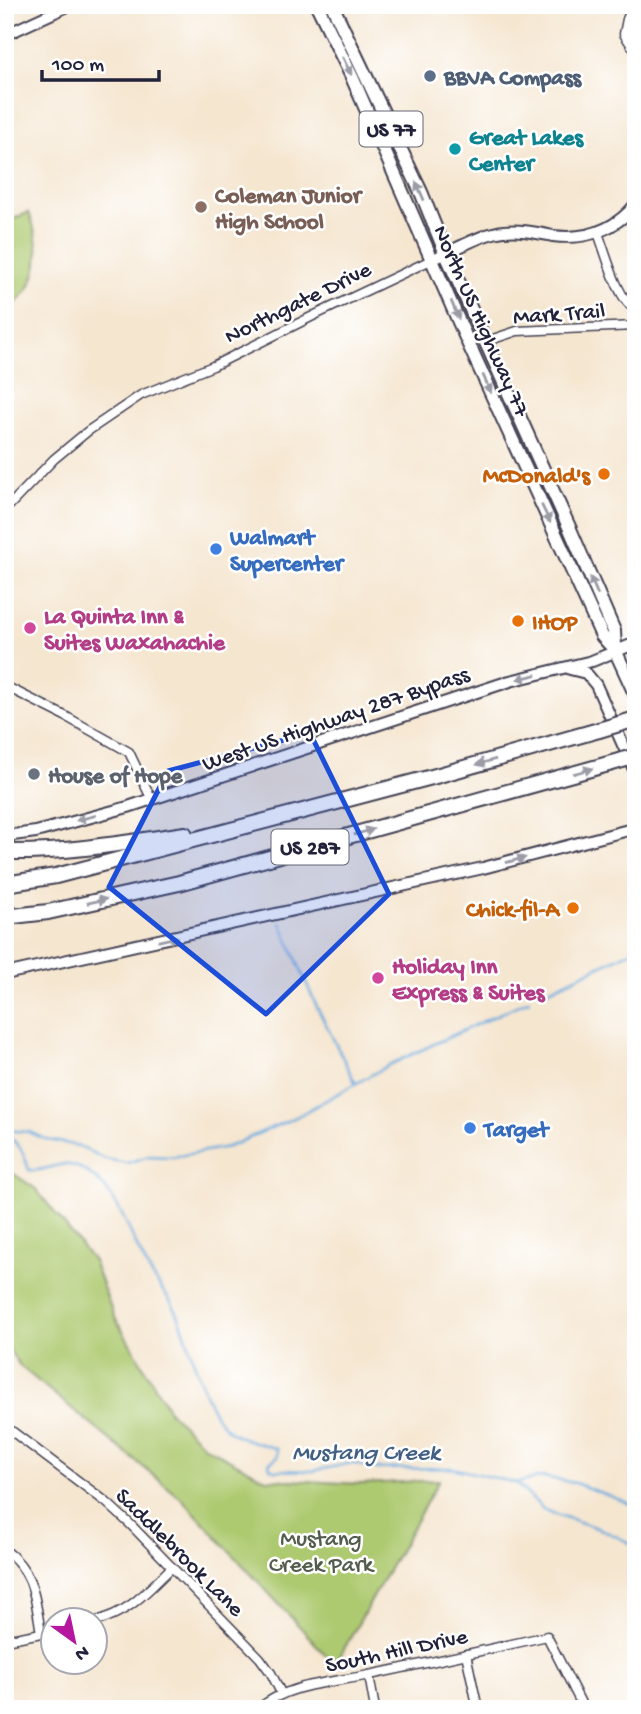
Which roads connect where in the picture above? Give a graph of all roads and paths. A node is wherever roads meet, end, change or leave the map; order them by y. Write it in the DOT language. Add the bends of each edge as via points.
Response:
graph roads {
  1 [pos="69,5"];
  2 [pos="317,5"];
  3 [pos="332,5"];
  4 [pos="634,5"];
  5 [pos="5,34"];
  6 [pos="636,52"];
  7 [pos="636,204"];
  8 [pos="598,233"];
  9 [pos="446,254"];
  10 [pos="433,259"];
  11 [pos="636,310"];
  12 [pos="636,326"];
  13 [pos="487,341"];
  14 [pos="514,403"];
  15 [pos="498,408"];
  16 [pos="5,510"];
  17 [pos="636,643"];
  18 [pos="615,650"];
  19 [pos="564,669"];
  20 [pos="5,687"];
  21 [pos="636,696"];
  22 [pos="636,719"];
  23 [pos="636,756"];
  24 [pos="636,774"];
  25 [pos="152,800"];
  26 [pos="636,817"];
  27 [pos="235,829"];
  28 [pos="631,829"];
  29 [pos="5,836"];
  30 [pos="5,852"];
  31 [pos="5,884"];
  32 [pos="67,908"];
  33 [pos="5,917"];
  34 [pos="5,927"];
  35 [pos="5,974"];
  36 [pos="5,1426"];
  37 [pos="5,1550"];
  38 [pos="172,1567"];
  39 [pos="38,1616"];
  40 [pos="108,1618"];
  41 [pos="38,1634"];
  42 [pos="5,1640"];
  43 [pos="466,1654"];
  44 [pos="369,1675"];
  45 [pos="281,1693"];
  46 [pos="258,1709"];
  47 [pos="375,1709"];
  48 [pos="478,1709"];
  49 [pos="584,1709"];
  1 -- 5 [label="main road"];
  2 -- 10 [label="main road, North US Highway 77 / US 77, one-way"];
  9 -- 3 [label="main road, North US Highway 77 / US 77, one-way"];
  4 -- 6 [label="street" via="624,34"];
  7 -- 8 [label="main road, Northgate Drive" via="621,220"];
  8 -- 9 [label="main road, Northgate Drive" via="572,237 504,231"];
  8 -- 11 [label="street" via="620,290"];
  9 -- 10 [label="main road, Northgate Drive"];
  9 -- 13 [label="main road, North US Highway 77 / US 77"];
  10 -- 15 [label="main road, North US Highway 77 / US 77, one-way"];
  10 -- 16 [label="street, Northgate Drive" via="141,396 54,459"];
  12 -- 13 [label="street, Mark Trail" via="517,331"];
  13 -- 14 [label="main road, North US Highway 77 / US 77"];
  14 -- 15 [label="main road"];
  18 -- 14 [label="main road, North US Highway 77 / US 77, one-way" via="614,631"];
  15 -- 18 [label="main road, North US Highway 77 / US 77, one-way" via="602,636"];
  17 -- 18 [label="main road, West US Highway 287 Bypass"];
  18 -- 19 [label="main road, West US Highway 287 Bypass"];
  18 -- 21 [label="main road, North US Highway 77 / US 77"];
  19 -- 24 [label="main road" via="581,670 592,679"];
  19 -- 25 [label="main road, West US Highway 287 Bypass, one-way" via="498,685"];
  20 -- 25 [label="street" via="129,752"];
  22 -- 27 [label="highway, US 287, one-way, bridge"];
  32 -- 23 [label="highway, US 287, one-way, bridge" via="179,883"];
  25 -- 29 [label="main road, West US Highway 287 Bypass, one-way"];
  26 -- 28 [label="main road"];
  27 -- 30 [label="highway" via="92,847"];
  27 -- 31 [label="highway, US 287" via="56,876"];
  35 -- 28 [label="main road, one-way" via="483,868"];
  32 -- 33 [label="highway, US 287"];
  32 -- 34 [label="highway" via="44,919"];
  36 -- 38 [label="street, Saddlebrook Lane" via="106,1502"];
  37 -- 39 [label="street" via="24,1567"];
  38 -- 40 [label="street" via="137,1601"];
  38 -- 45 [label="street, Saddlebrook Lane" via="260,1658"];
  41 -- 42 [label="street"];
  43 -- 44 [label="street, South Hill Drive"];
  43 -- 48 [label="street"];
  43 -- 49 [label="street, South Hill Drive" via="547,1636"];
  44 -- 45 [label="street, South Hill Drive"];
  44 -- 47 [label="street"];
  45 -- 46 [label="street, South Hill Drive"];
}
